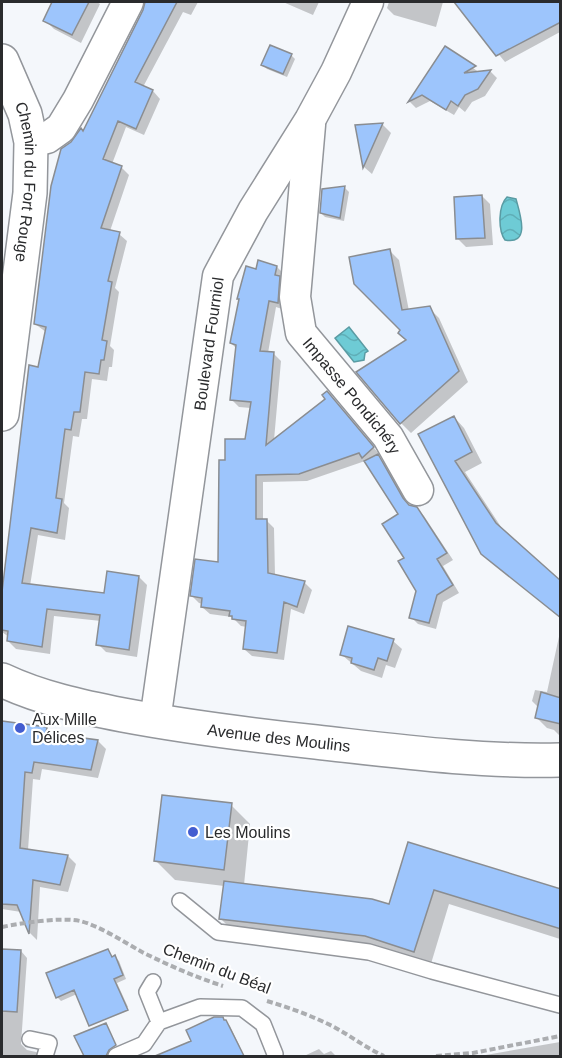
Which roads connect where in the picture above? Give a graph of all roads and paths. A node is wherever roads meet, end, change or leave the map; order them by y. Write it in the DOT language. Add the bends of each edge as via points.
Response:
graph roads {
  1 [pos="128,2"];
  2 [pos="368,2"];
  3 [pos="2,61"];
  4 [pos="310,120"];
  5 [pos="30,142"];
  6 [pos="4,375"];
  7 [pos="2,414"];
  8 [pos="418,490"];
  9 [pos="2,680"];
  10 [pos="155,721"];
  11 [pos="559,762"];
  12 [pos="180,902"];
  13 [pos="2,927"];
  14 [pos="153,982"];
  15 [pos="229,988"];
  16 [pos="263,999"];
  17 [pos="561,1005"];
  18 [pos="159,1022"];
  19 [pos="561,1036"];
  20 [pos="30,1039"];
  21 [pos="275,1054"];
  22 [pos="45,1056"];
  23 [pos="116,1056"];
  24 [pos="384,1056"];
  25 [pos="436,1056"];
  1 -- 5 [label="street" via="61,129"];
  2 -- 4 [label="street, Boulevard Fourniol"];
  3 -- 5 [label="main road, Chemin du Fort Rouge" via="25,114"];
  4 -- 8 [label="street, Impasse Pondichéry" via="295,297 301,333 388,437"];
  4 -- 10 [label="street, Boulevard Fourniol" via="218,276"];
  5 -- 6 [label="main road, Chemin du Fort Rouge" via="30,193"];
  6 -- 7 [label="main road, Chemin du Fort Rouge"];
  9 -- 10 [label="main road, Avenue des Moulins" via="40,696"];
  10 -- 11 [label="main road, Avenue des Moulins" via="431,755"];
  12 -- 17 [label="lane" via="218,932 369,952"];
  13 -- 15 [label="path, Chemin du Béal" via="31,921 80,921 187,973"];
  14 -- 18 [label="lane" via="147,992"];
  16 -- 24 [label="path, Chemin du Béal" via="336,1028"];
  18 -- 21 [label="lane" via="200,1007 242,1008 263,1024"];
  18 -- 23 [label="lane" via="144,1044"];
  19 -- 25 [label="path"];
  20 -- 22 [label="lane" via="49,1043"];
}
